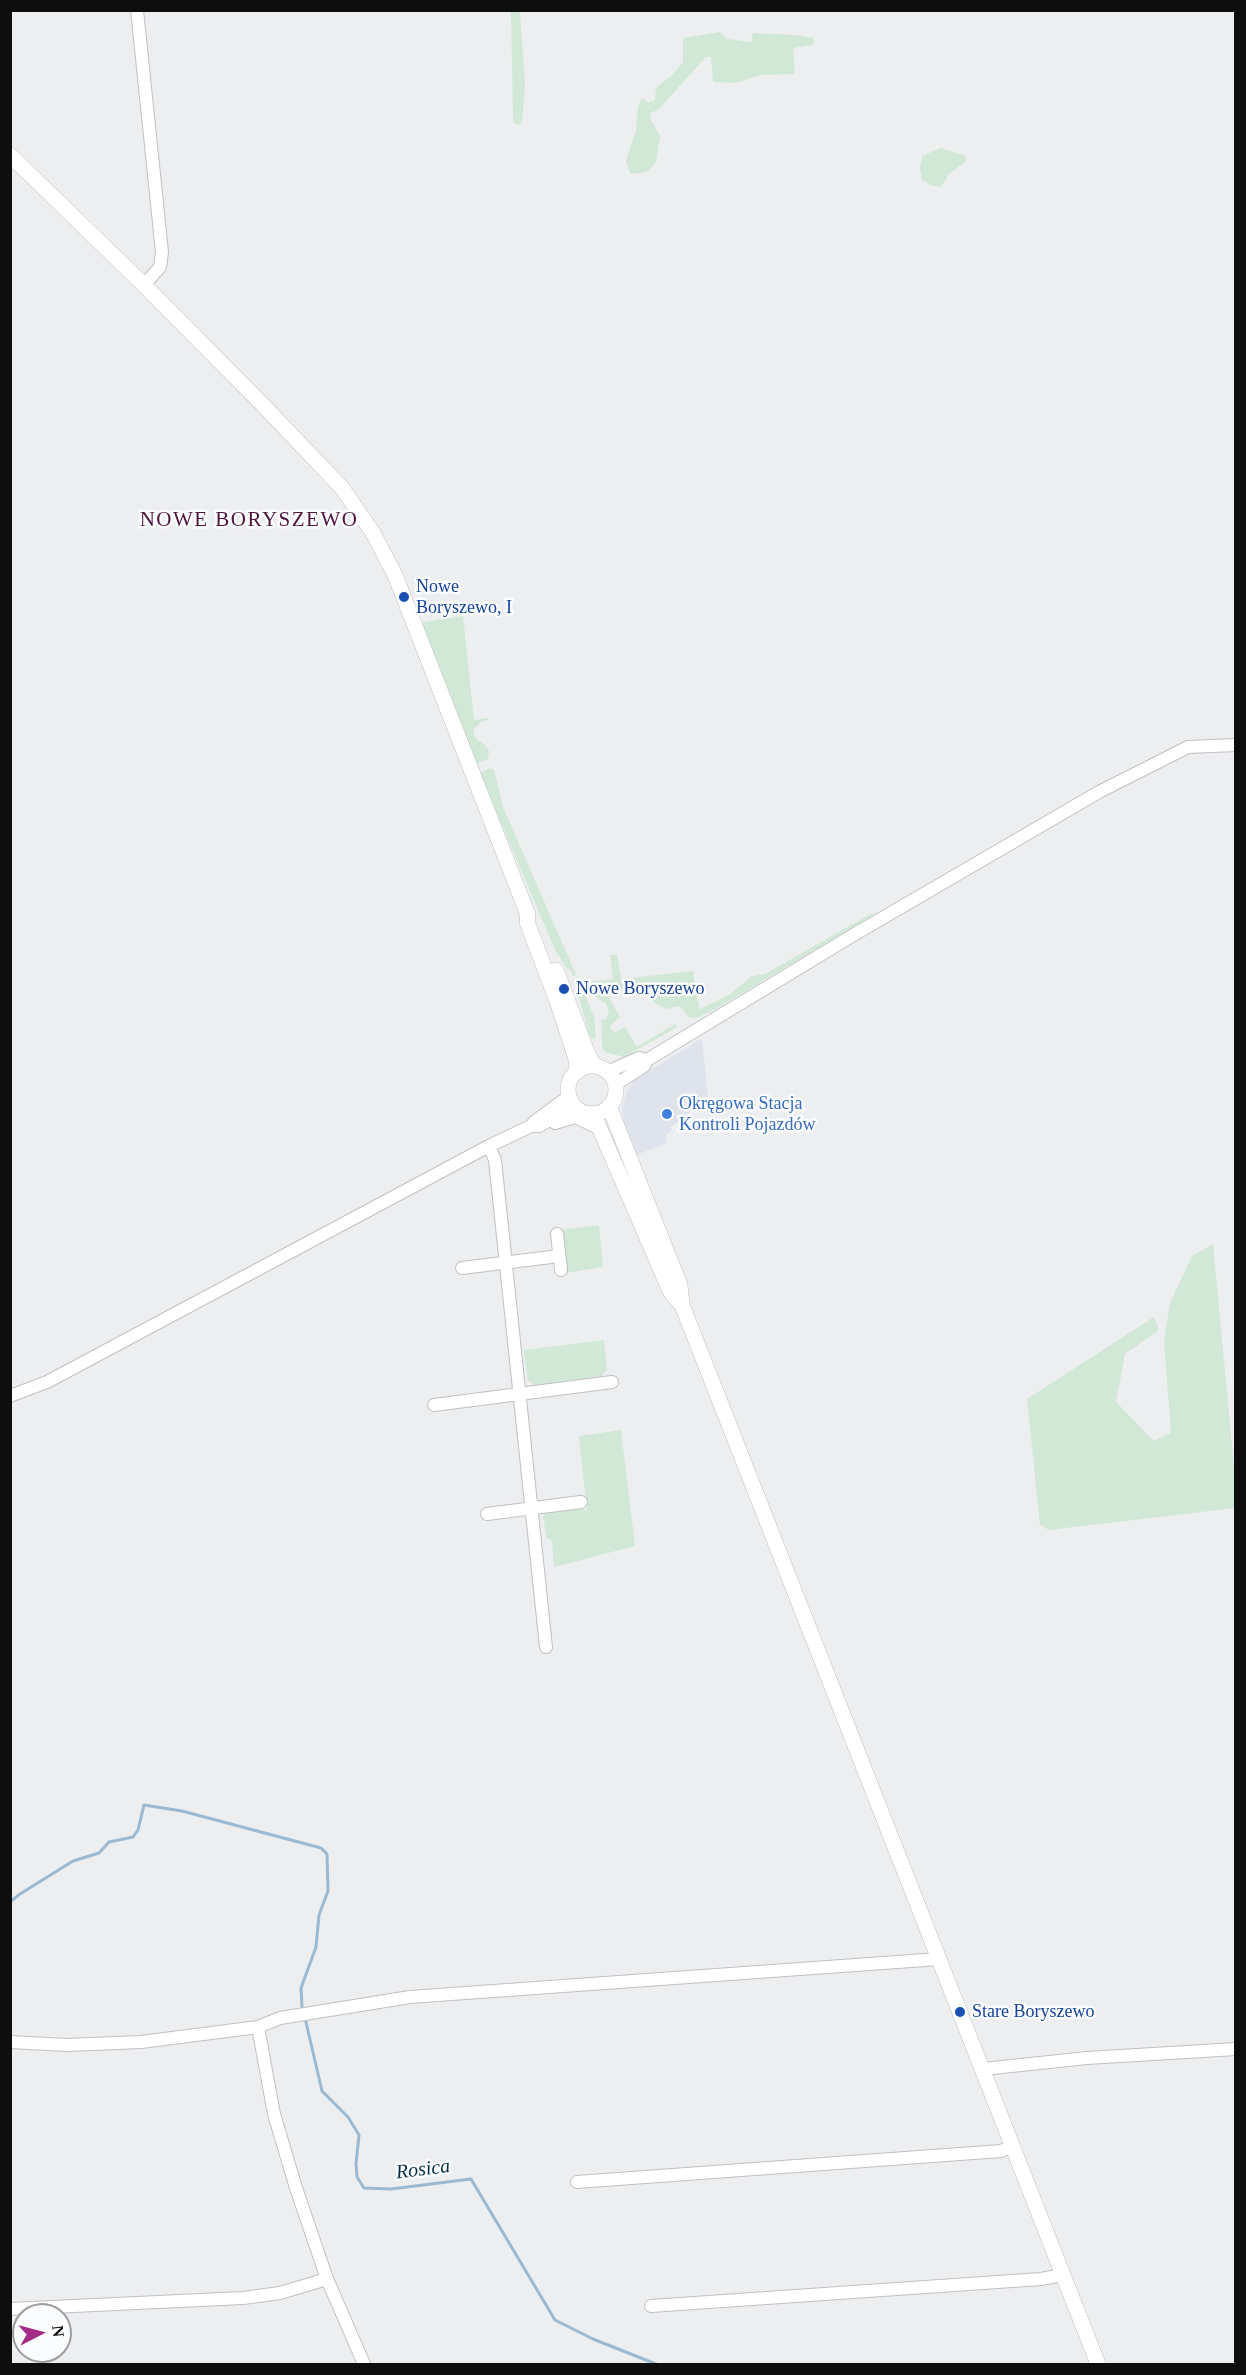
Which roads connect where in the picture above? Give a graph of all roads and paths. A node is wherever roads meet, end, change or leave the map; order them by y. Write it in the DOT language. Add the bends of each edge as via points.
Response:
graph roads {
  1 [pos="137,10"];
  2 [pos="10,155"];
  3 [pos="144,285"];
  4 [pos="1236,745"];
  5 [pos="528,915"];
  6 [pos="577,1072"];
  7 [pos="606,1074"];
  8 [pos="572,1101"];
  9 [pos="609,1106"];
  10 [pos="593,1113"];
  11 [pos="535,1126"];
  12 [pos="601,1129"];
  13 [pos="489,1146"];
  14 [pos="557,1234"];
  15 [pos="559,1256"];
  16 [pos="506,1263"];
  17 [pos="462,1268"];
  18 [pos="561,1270"];
  19 [pos="682,1305"];
  20 [pos="612,1382"];
  21 [pos="520,1394"];
  22 [pos="10,1396"];
  23 [pos="434,1405"];
  24 [pos="581,1502"];
  25 [pos="532,1509"];
  26 [pos="487,1515"];
  27 [pos="546,1647"];
  28 [pos="939,1959"];
  29 [pos="258,2027"];
  30 [pos="10,2042"];
  31 [pos="1236,2049"];
  32 [pos="982,2069"];
  33 [pos="1012,2146"];
  34 [pos="577,2182"];
  35 [pos="1063,2275"];
  36 [pos="327,2279"];
  37 [pos="651,2306"];
  38 [pos="10,2309"];
  39 [pos="364,2364"];
  40 [pos="1098,2364"];
  1 -- 3 [label="street" via="162,252 160,267"];
  2 -- 3 [label="main road"];
  3 -- 5 [label="main road" via="342,488 373,533 404,597"];
  4 -- 7 [label="street" via="1188,747 1134,773 855,934 647,1060 644,1066"];
  5 -- 6 [label="main road"];
  5 -- 7 [label="main road" via="536,920 588,1055"];
  6 -- 7 [label="main road" via="588,1066"];
  6 -- 8 [label="main road" via="569,1085"];
  7 -- 9 [label="main road" via="615,1095"];
  8 -- 10 [label="main road" via="584,1112"];
  8 -- 11 [label="street" via="537,1119"];
  9 -- 10 [label="main road"];
  9 -- 19 [label="main road" via="680,1285"];
  10 -- 12 [label="main road"];
  11 -- 12 [label="street" via="575,1117"];
  11 -- 13 [label="street"];
  12 -- 19 [label="main road" via="670,1291"];
  13 -- 16 [label="street" via="495,1160"];
  13 -- 22 [label="street" via="46,1382"];
  14 -- 15 [label="street"];
  15 -- 16 [label="street"];
  15 -- 18 [label="street"];
  16 -- 17 [label="street"];
  16 -- 21 [label="street"];
  19 -- 28 [label="main road"];
  20 -- 21 [label="street"];
  21 -- 23 [label="street"];
  21 -- 25 [label="street"];
  24 -- 25 [label="street"];
  25 -- 26 [label="street"];
  25 -- 27 [label="street"];
  28 -- 29 [label="street" via="410,1997 280,2018"];
  28 -- 32 [label="main road"];
  29 -- 30 [label="street" via="94,2045"];
  29 -- 36 [label="street" via="274,2114"];
  31 -- 32 [label="street"];
  32 -- 33 [label="main road"];
  33 -- 34 [label="street" via="1001,2151"];
  33 -- 35 [label="main road"];
  35 -- 37 [label="street"];
  35 -- 40 [label="main road"];
  36 -- 38 [label="street" via="280,2293 243,2298"];
  36 -- 39 [label="street"];
}
